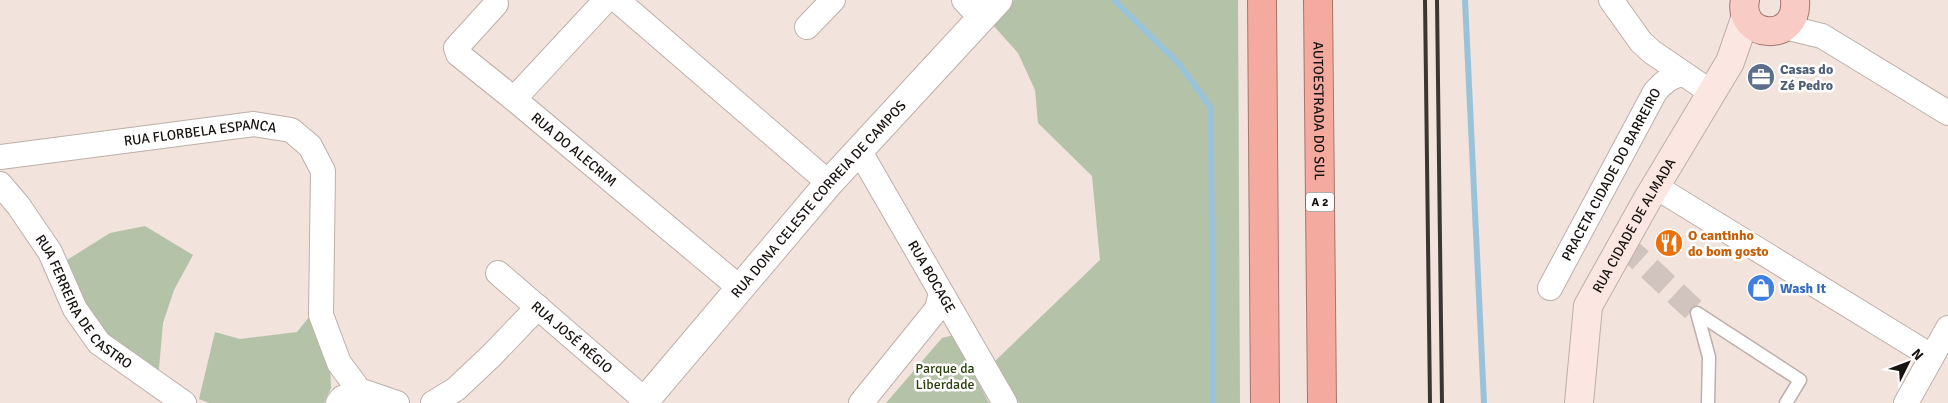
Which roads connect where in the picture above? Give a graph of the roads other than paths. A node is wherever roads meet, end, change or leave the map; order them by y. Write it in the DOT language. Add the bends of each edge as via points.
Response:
graph roads {
  1 [pos="606,0"];
  2 [pos="617,0"];
  3 [pos="833,0"];
  4 [pos="1262,0"];
  5 [pos="1318,0"];
  6 [pos="1611,0"];
  7 [pos="1795,0"];
  8 [pos="496,4"];
  9 [pos="981,6"];
  10 [pos="1744,6"];
  11 [pos="807,27"];
  12 [pos="1779,29"];
  13 [pos="1822,36"];
  14 [pos="1730,62"];
  15 [pos="1684,74"];
  16 [pos="1712,93"];
  17 [pos="514,99"];
  18 [pos="1947,111"];
  19 [pos="859,150"];
  20 [pos="0,157"];
  21 [pos="829,183"];
  22 [pos="0,184"];
  23 [pos="1656,187"];
  24 [pos="498,272"];
  25 [pos="740,288"];
  26 [pos="1550,288"];
  27 [pos="941,293"];
  28 [pos="538,307"];
  29 [pos="1948,328"];
  30 [pos="964,334"];
  31 [pos="912,338"];
  32 [pos="1931,356"];
  33 [pos="359,390"];
  34 [pos="180,402"];
  35 [pos="644,402"];
  36 [pos="338,403"];
  37 [pos="397,403"];
  38 [pos="434,403"];
  39 [pos="861,403"];
  40 [pos="1005,403"];
  41 [pos="1265,403"];
  42 [pos="1322,403"];
  43 [pos="1580,403"];
  44 [pos="1708,403"];
  45 [pos="1786,403"];
  46 [pos="1906,403"];
  1 -- 17 [label="street"];
  2 -- 21 [label="street"];
  3 -- 11 [label="street"];
  4 -- 41 [label="highway"];
  5 -- 42 [label="highway, AUTOESTRADA DO SUL / A 2"];
  6 -- 15 [label="street" via="1641,42"];
  7 -- 12 [label="main road" via="1794,14"];
  7 -- 13 [label="street"];
  8 -- 17 [label="street, RUA DO ALECRIM" via="456,48 458,54"];
  9 -- 19 [label="street, RUA DONA CELESTE CORREIA DE CAMPOS"];
  10 -- 12 [label="main road" via="1750,23 1757,28"];
  10 -- 14 [label="main road, RUA CIDADE DE ALMADA"];
  12 -- 13 [label="street"];
  12 -- 14 [label="main road, RUA CIDADE DE ALMADA"];
  13 -- 18 [label="street"];
  14 -- 16 [label="main road, RUA CIDADE DE ALMADA"];
  15 -- 16 [label="street"];
  15 -- 26 [label="street, PRACETA CIDADE DO BARREIRO" via="1667,80 1656,92"];
  16 -- 23 [label="main road, RUA CIDADE DE ALMADA"];
  17 -- 25 [label="street, RUA DO ALECRIM"];
  19 -- 21 [label="street, RUA DONA CELESTE CORREIA DE CAMPOS"];
  19 -- 27 [label="street, RUA BOCAGE"];
  20 -- 33 [label="street, RUA FLORBELA ESPANCA" via="254,124 291,130 310,146 323,171 321,315 339,363"];
  21 -- 25 [label="street, RUA DONA CELESTE CORREIA DE CAMPOS"];
  22 -- 34 [label="street, RUA FERREIRA DE CASTRO" via="50,252 75,309 99,343"];
  23 -- 32 [label="street"];
  23 -- 43 [label="main road, RUA CIDADE DE ALMADA" via="1588,306"];
  24 -- 28 [label="street, RUA JOSÉ RÉGIO"];
  25 -- 35 [label="street, RUA DONA CELESTE CORREIA DE CAMPOS"];
  27 -- 30 [label="street, RUA BOCAGE"];
  27 -- 31 [label="street" via="937,309"];
  28 -- 35 [label="street, RUA JOSÉ RÉGIO"];
  28 -- 38 [label="street" via="456,389"];
  29 -- 32 [label="street"];
  30 -- 31 [label="street" via="950,324 938,324"];
  30 -- 40 [label="street, RUA BOCAGE"];
  31 -- 39 [label="street"];
  32 -- 46 [label="street"];
  33 -- 36 [label="street"];
  33 -- 37 [label="street"];
  44 -- 45 [label="lane" via="1709,357 1697,313 1800,380"];
}
